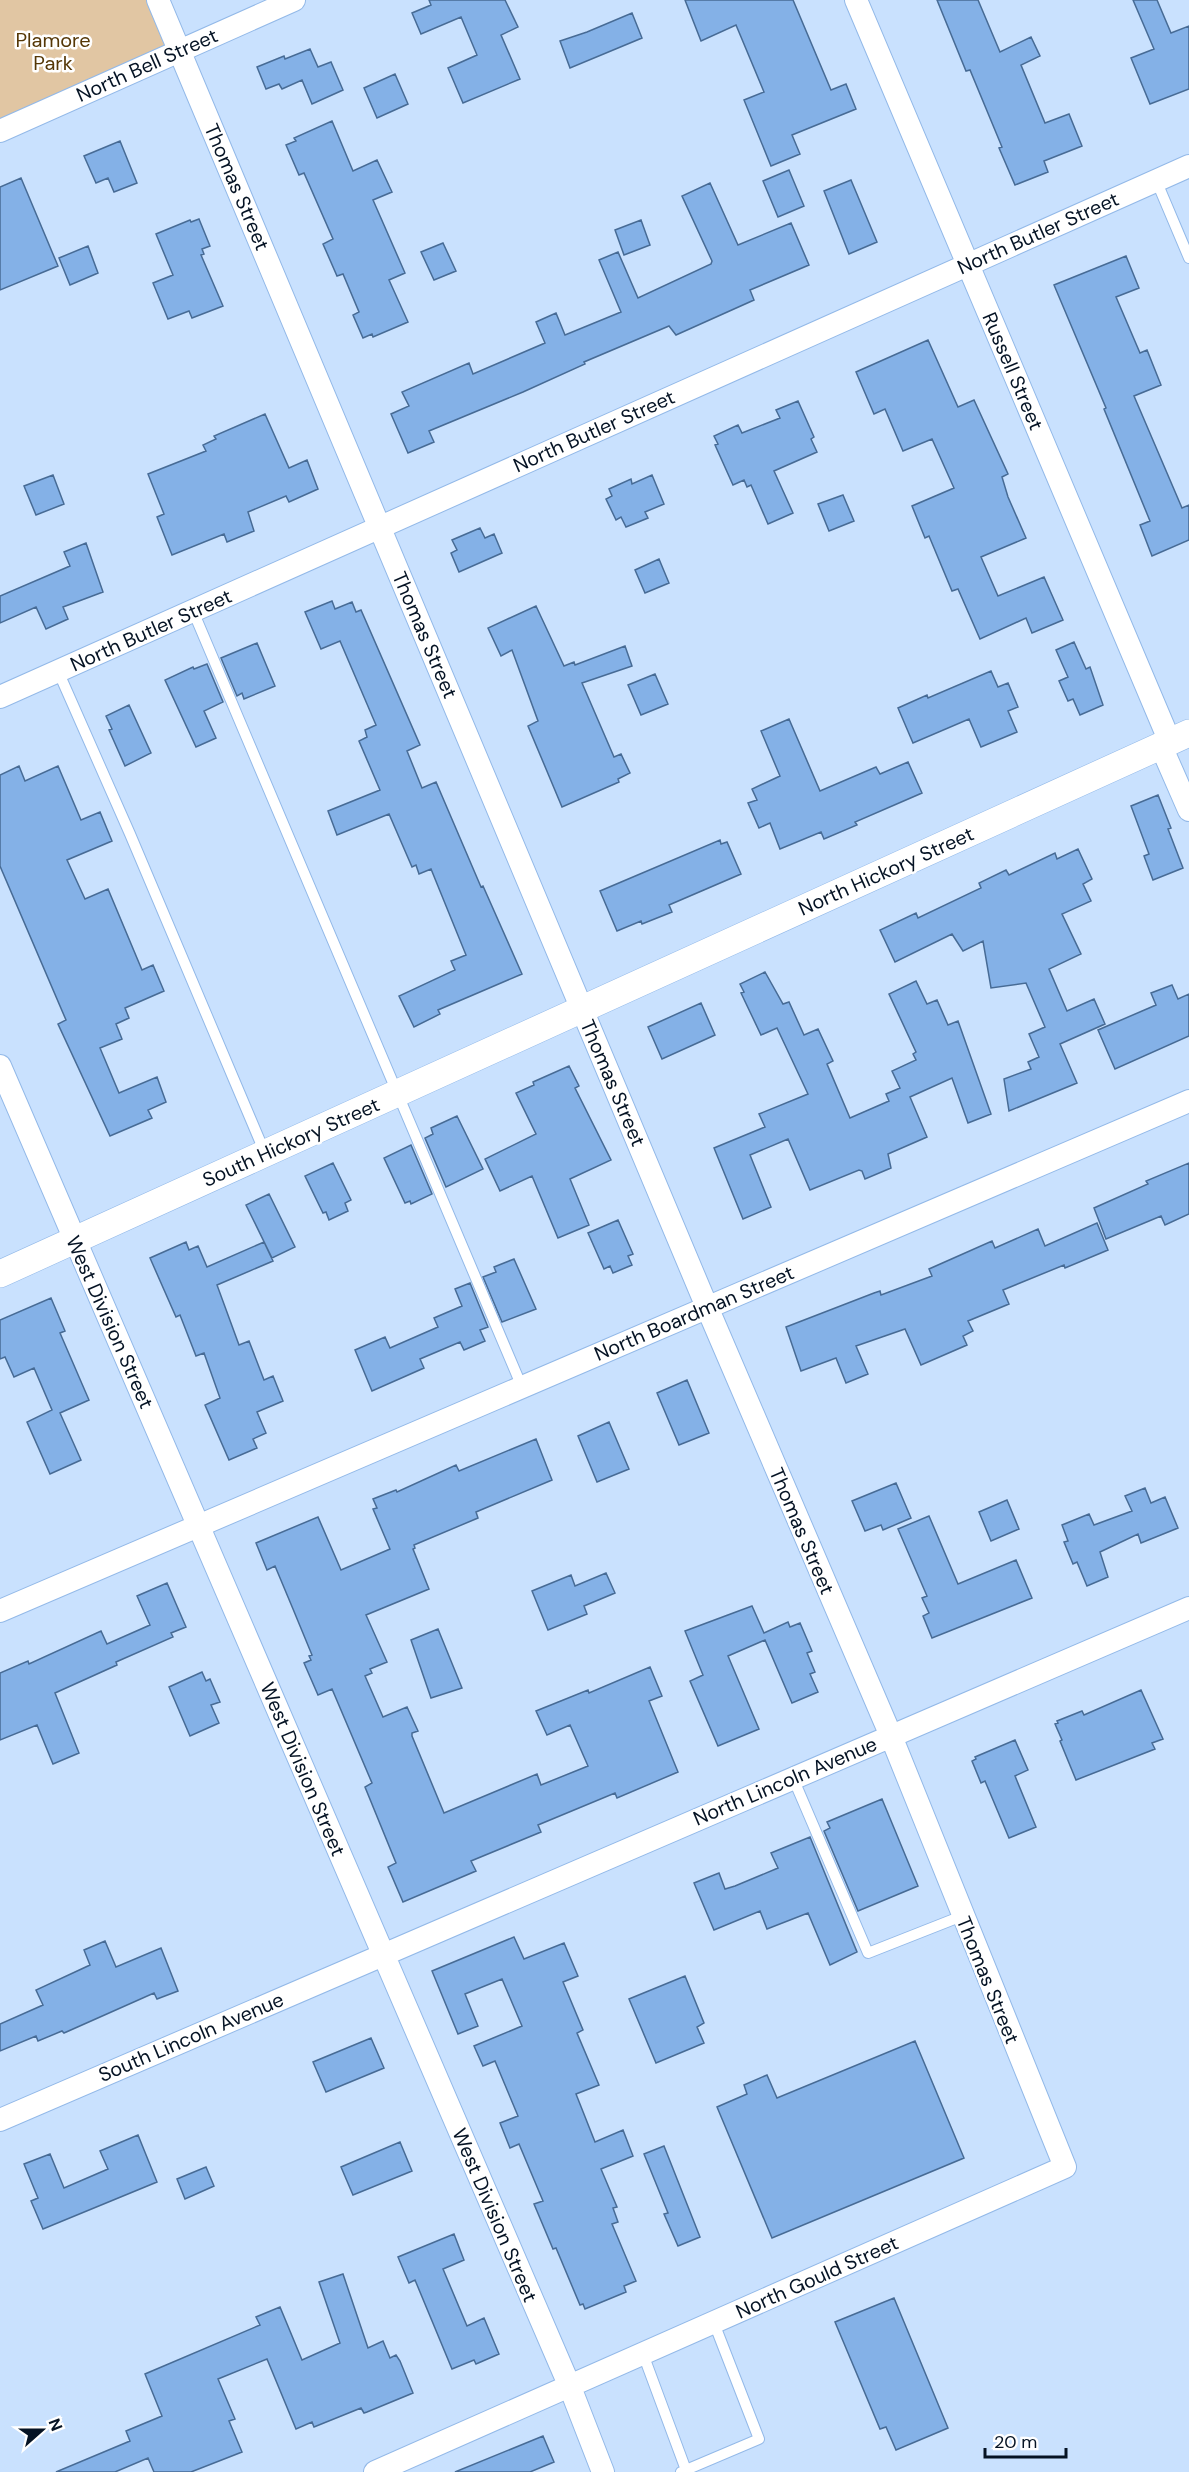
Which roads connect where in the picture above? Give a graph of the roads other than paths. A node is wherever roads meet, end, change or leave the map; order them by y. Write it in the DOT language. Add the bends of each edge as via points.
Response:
graph roads {
  1 [pos="158,0"];
  2 [pos="294,0"];
  3 [pos="856,0"];
  4 [pos="180,51"];
  5 [pos="0,130"];
  6 [pos="1189,166"];
  7 [pos="1156,180"];
  8 [pos="1189,258"];
  9 [pos="968,264"];
  10 [pos="380,527"];
  11 [pos="193,611"];
  12 [pos="58,671"];
  13 [pos="0,697"];
  14 [pos="1173,740"];
  15 [pos="1189,810"];
  16 [pos="582,1010"];
  17 [pos="0,1066"];
  18 [pos="397,1094"];
  19 [pos="1189,1101"];
  20 [pos="265,1154"];
  21 [pos="74,1241"];
  22 [pos="0,1274"];
  23 [pos="707,1307"];
  24 [pos="522,1387"];
  25 [pos="200,1525"];
  26 [pos="1189,1608"];
  27 [pos="0,1611"];
  28 [pos="891,1736"];
  29 [pos="793,1778"];
  30 [pos="962,1916"];
  31 [pos="382,1954"];
  32 [pos="0,2120"];
  33 [pos="1065,2167"];
  34 [pos="714,2323"];
  35 [pos="642,2354"];
  36 [pos="570,2387"];
  37 [pos="684,2471"];
  38 [pos="375,2472"];
  39 [pos="603,2472"];
  1 -- 4 [label="street, Thomas Street"];
  2 -- 4 [label="street, North Bell Street"];
  3 -- 9 [label="street, Russell Street"];
  4 -- 5 [label="street, North Bell Street"];
  4 -- 10 [label="street, Thomas Street"];
  6 -- 7 [label="street, North Butler Street"];
  7 -- 8 [label="lane"];
  7 -- 9 [label="street, North Butler Street"];
  9 -- 10 [label="street, North Butler Street"];
  9 -- 14 [label="street, Russell Street"];
  10 -- 11 [label="street, North Butler Street"];
  10 -- 16 [label="street, Thomas Street"];
  11 -- 12 [label="street, North Butler Street"];
  11 -- 18 [label="lane"];
  12 -- 13 [label="street, North Butler Street"];
  12 -- 20 [label="lane"];
  14 -- 15 [label="street, Russell Street"];
  14 -- 16 [label="street, North Hickory Street"];
  16 -- 18 [label="street, South Hickory Street"];
  16 -- 23 [label="street, Thomas Street"];
  17 -- 21 [label="street, West Division Street"];
  18 -- 20 [label="street, South Hickory Street"];
  18 -- 24 [label="lane"];
  19 -- 23 [label="street, North Boardman Street"];
  20 -- 21 [label="street, South Hickory Street"];
  21 -- 22 [label="street, South Hickory Street"];
  21 -- 25 [label="street, West Division Street"];
  23 -- 24 [label="street, North Boardman Street"];
  23 -- 28 [label="street, Thomas Street"];
  24 -- 25 [label="street, North Boardman Street"];
  25 -- 27 [label="street, North Boardman Street"];
  25 -- 31 [label="street, West Division Street"];
  26 -- 28 [label="street, North Lincoln Avenue"];
  28 -- 29 [label="street, North Lincoln Avenue"];
  28 -- 30 [label="street, Thomas Street"];
  29 -- 30 [label="lane" via="868,1953"];
  29 -- 31 [label="street, North Lincoln Avenue"];
  30 -- 33 [label="street, Thomas Street"];
  31 -- 32 [label="street, South Lincoln Avenue"];
  31 -- 36 [label="street, West Division Street"];
  33 -- 34 [label="street, North Gould Street"];
  34 -- 35 [label="street, North Gould Street"];
  34 -- 37 [label="lane" via="759,2439"];
  35 -- 36 [label="street, North Gould Street"];
  35 -- 37 [label="lane"];
  36 -- 38 [label="street, North Gould Street"];
  36 -- 39 [label="street, West Division Street"];
}
